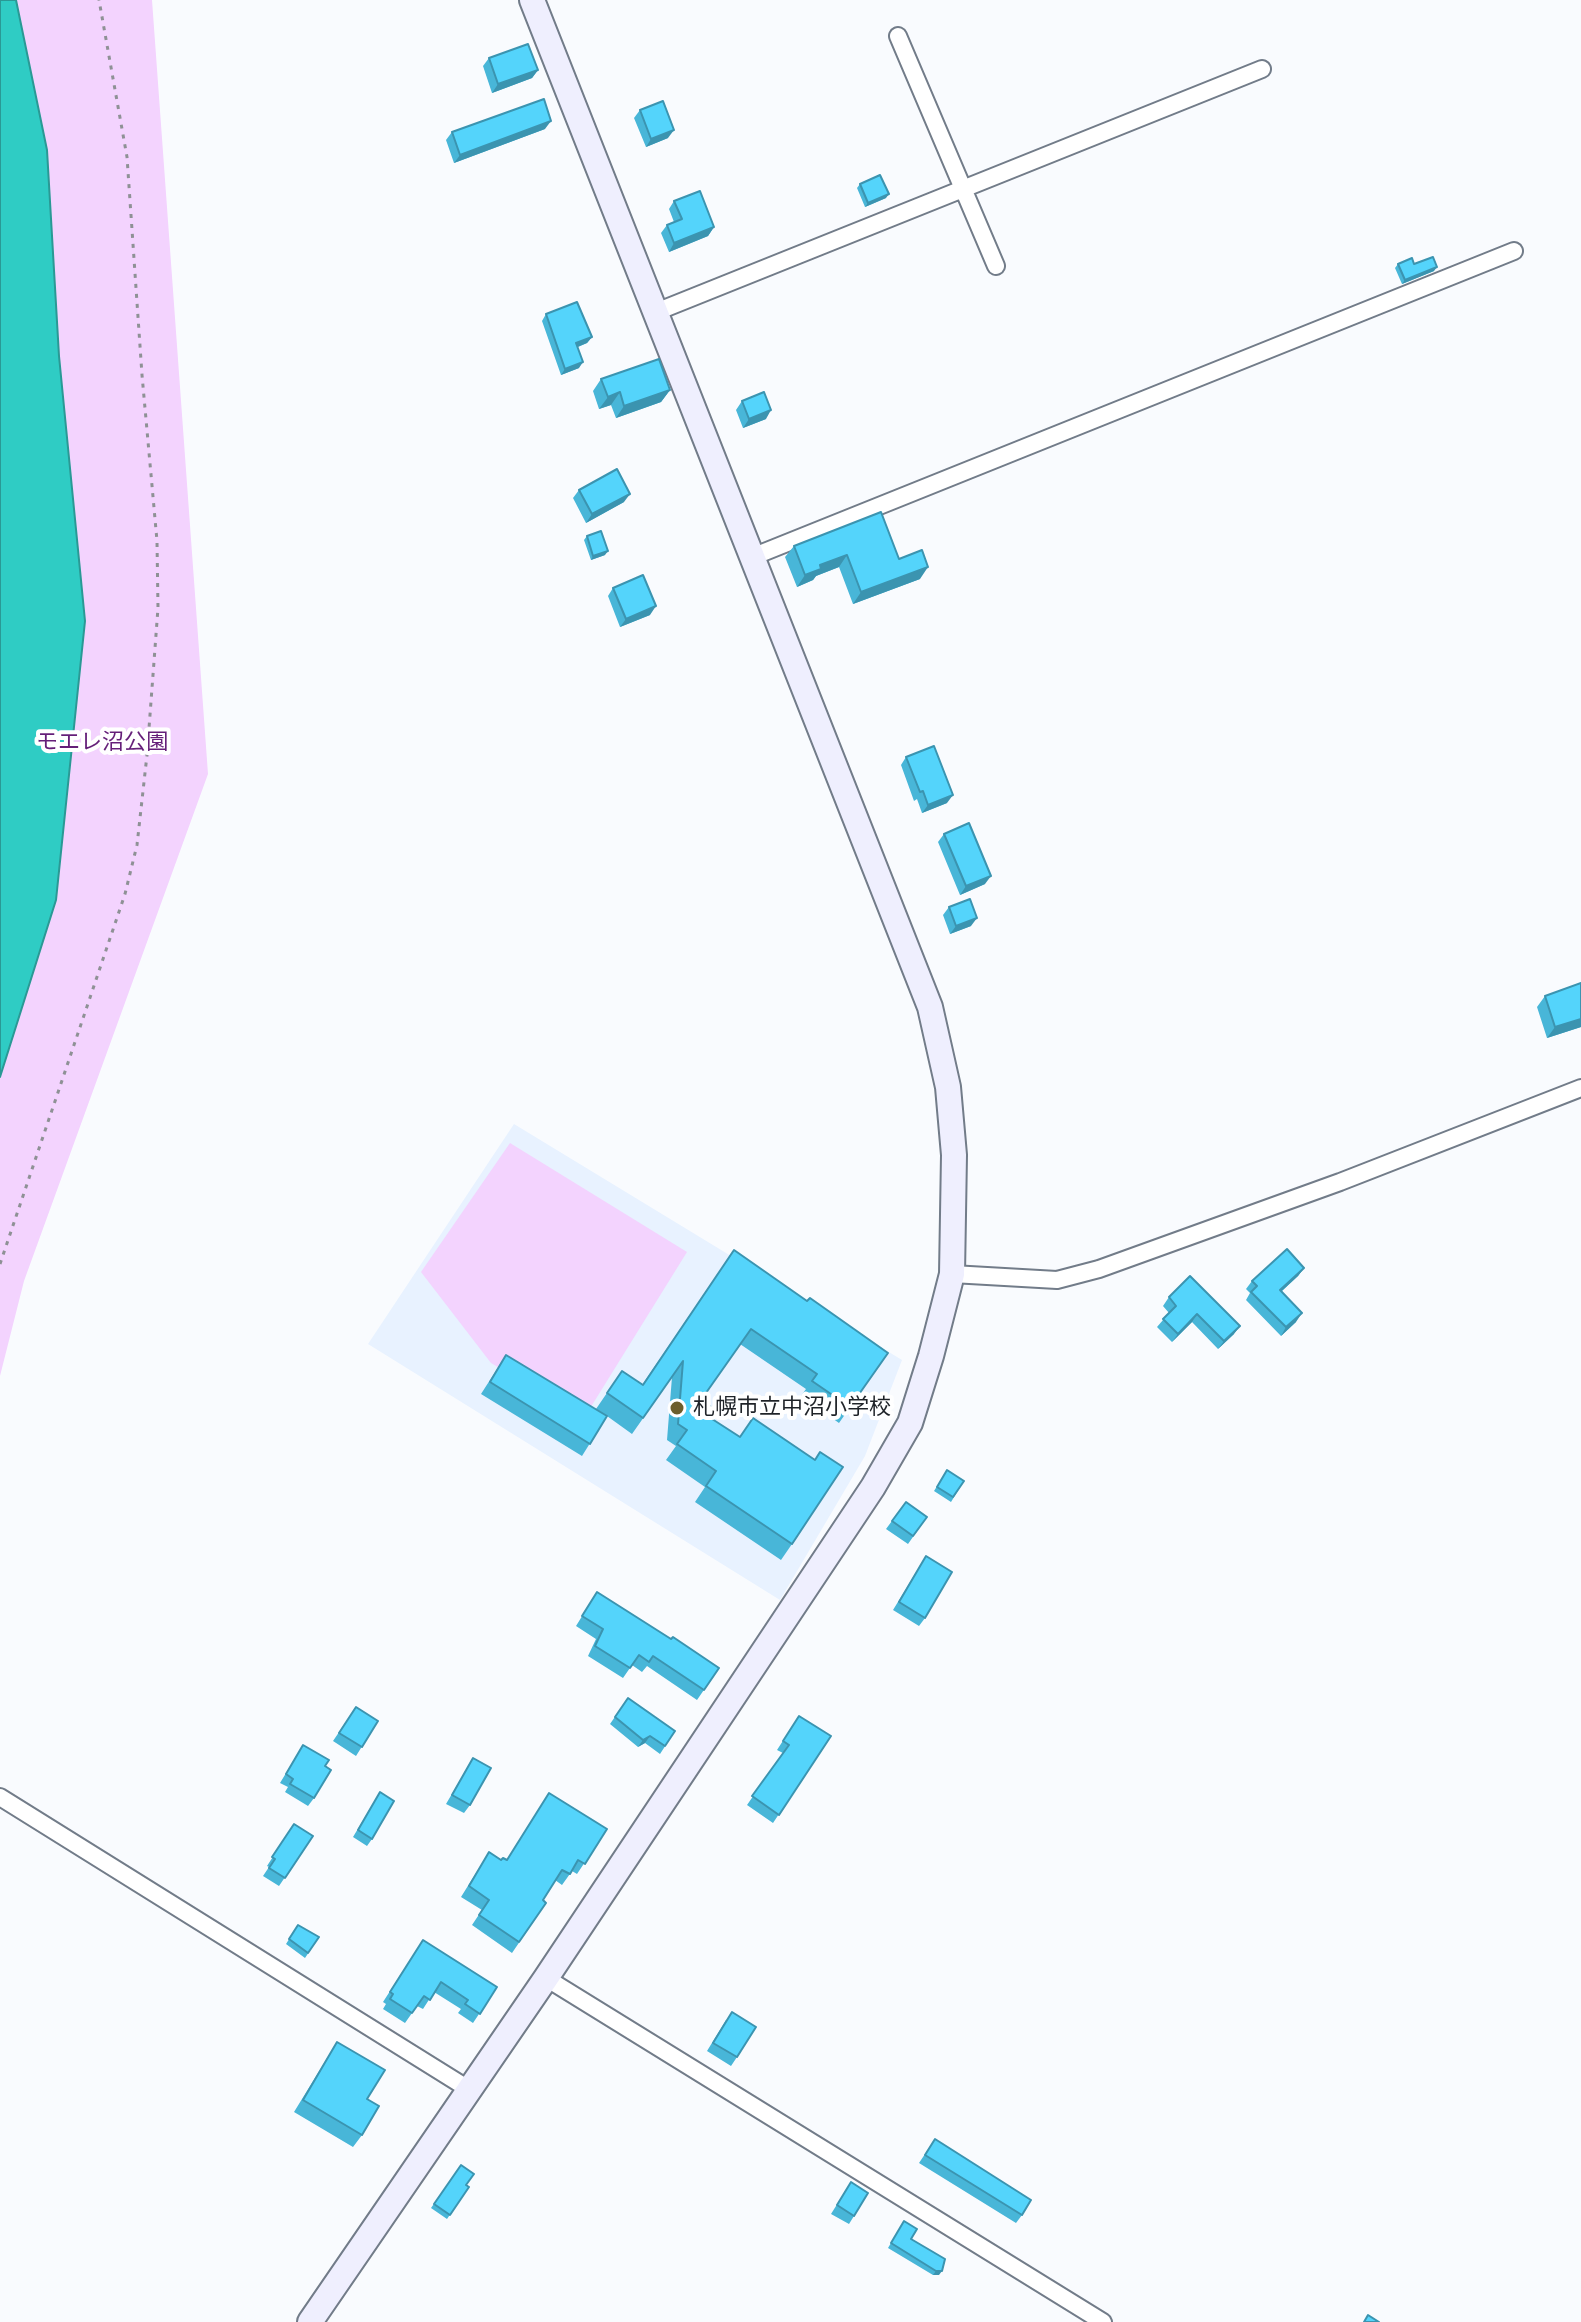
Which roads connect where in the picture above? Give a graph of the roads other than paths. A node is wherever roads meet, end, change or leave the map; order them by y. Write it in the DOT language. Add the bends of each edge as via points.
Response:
graph roads {
  1 [pos="532,0"];
  2 [pos="898,36"];
  3 [pos="1262,69"];
  4 [pos="964,188"];
  5 [pos="1514,251"];
  6 [pos="996,266"];
  7 [pos="656,312"];
  8 [pos="752,557"];
  9 [pos="1581,1088"];
  10 [pos="952,1274"];
  11 [pos="0,1797"];
  12 [pos="546,1978"];
  13 [pos="470,2090"];
  14 [pos="310,2322"];
  15 [pos="1103,2322"];
  1 -- 7 [label="street"];
  2 -- 4 [label="street"];
  3 -- 4 [label="street"];
  4 -- 6 [label="street"];
  4 -- 7 [label="street"];
  5 -- 8 [label="street"];
  7 -- 8 [label="street"];
  8 -- 10 [label="street" via="930,1007 948,1087 954,1155"];
  9 -- 10 [label="street" via="1099,1269 1057,1280"];
  10 -- 12 [label="street" via="910,1423"];
  11 -- 13 [label="street"];
  12 -- 13 [label="street"];
  12 -- 15 [label="street"];
  13 -- 14 [label="street"];
}
